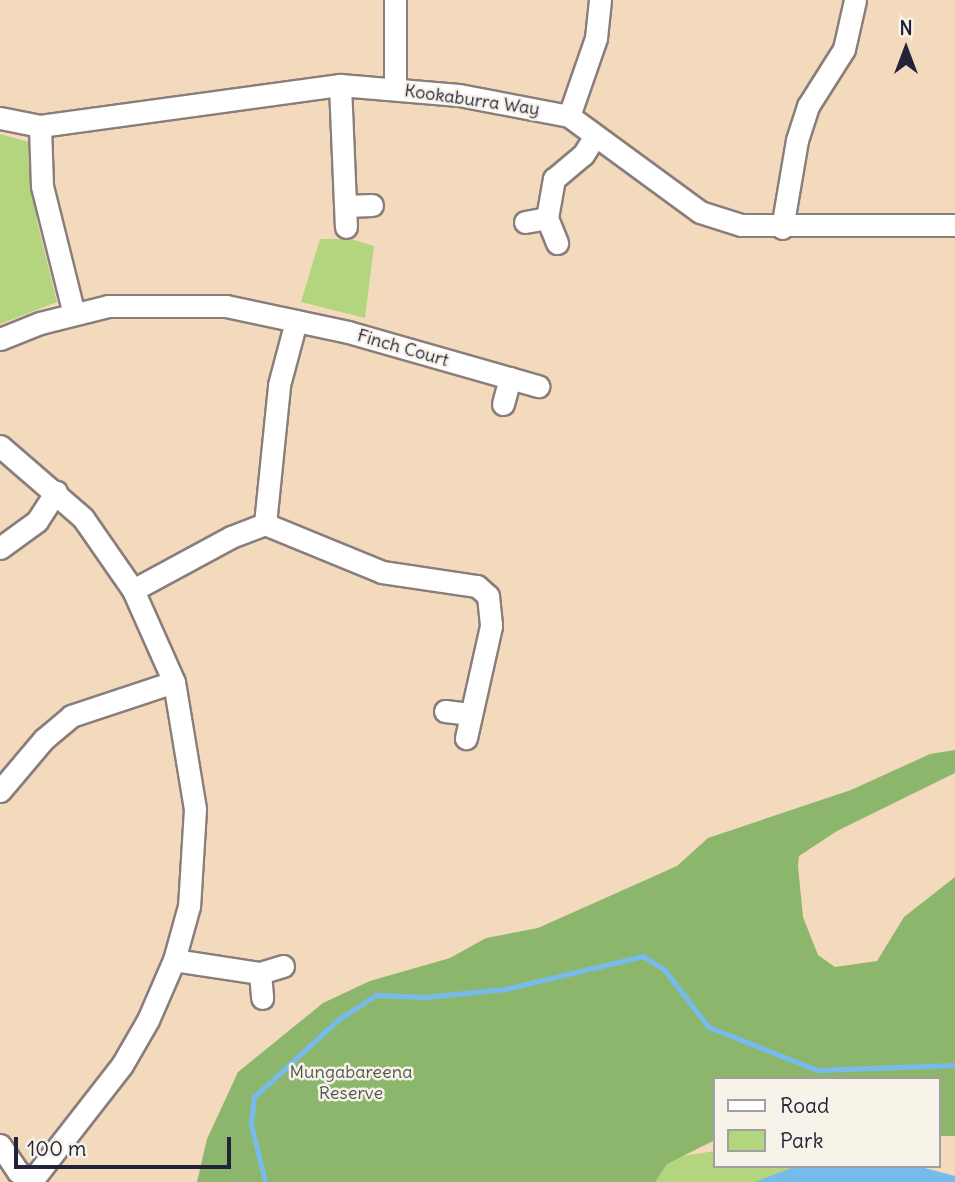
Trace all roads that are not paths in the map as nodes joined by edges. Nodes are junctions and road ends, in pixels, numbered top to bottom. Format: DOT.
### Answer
graph roads {
  1 [pos="395,0"];
  2 [pos="600,0"];
  3 [pos="855,0"];
  4 [pos="340,85"];
  5 [pos="395,89"];
  6 [pos="569,116"];
  7 [pos="0,118"];
  8 [pos="40,126"];
  9 [pos="595,136"];
  10 [pos="372,205"];
  11 [pos="547,218"];
  12 [pos="525,222"];
  13 [pos="955,225"];
  14 [pos="782,228"];
  15 [pos="558,243"];
  16 [pos="74,314"];
  17 [pos="296,321"];
  18 [pos="0,340"];
  19 [pos="510,378"];
  20 [pos="538,386"];
  21 [pos="503,404"];
  22 [pos="0,446"];
  23 [pos="57,492"];
  24 [pos="265,524"];
  25 [pos="0,548"];
  26 [pos="133,590"];
  27 [pos="174,682"];
  28 [pos="444,711"];
  29 [pos="469,714"];
  30 [pos="466,738"];
  31 [pos="0,791"];
  32 [pos="174,960"];
  33 [pos="283,965"];
  34 [pos="260,973"];
  35 [pos="262,998"];
  36 [pos="0,1145"];
  37 [pos="31,1181"];
  1 -- 5 [label="street"];
  2 -- 6 [label="street"];
  3 -- 14 [label="street"];
  4 -- 5 [label="street, Kookaburra Way"];
  4 -- 8 [label="street, Kookaburra Way"];
  4 -- 10 [label="street"];
  5 -- 6 [label="street, Kookaburra Way"];
  6 -- 9 [label="street, Kookaburra Way"];
  7 -- 8 [label="street, Kookaburra Way"];
  8 -- 16 [label="street"];
  9 -- 11 [label="street"];
  9 -- 14 [label="street, Kookaburra Way"];
  11 -- 12 [label="street"];
  11 -- 15 [label="street"];
  13 -- 14 [label="street, Kookaburra Way"];
  16 -- 17 [label="street, Finch Court"];
  16 -- 18 [label="street, Finch Court"];
  17 -- 19 [label="street, Finch Court"];
  17 -- 24 [label="street"];
  19 -- 20 [label="street, Finch Court"];
  19 -- 21 [label="street"];
  22 -- 23 [label="street"];
  23 -- 25 [label="street"];
  23 -- 26 [label="street"];
  24 -- 26 [label="street"];
  24 -- 29 [label="street"];
  26 -- 27 [label="street"];
  27 -- 31 [label="street"];
  27 -- 32 [label="street"];
  28 -- 29 [label="street"];
  29 -- 30 [label="street"];
  32 -- 34 [label="street"];
  32 -- 37 [label="street"];
  33 -- 34 [label="street"];
  34 -- 35 [label="street"];
  36 -- 37 [label="street"];
}
